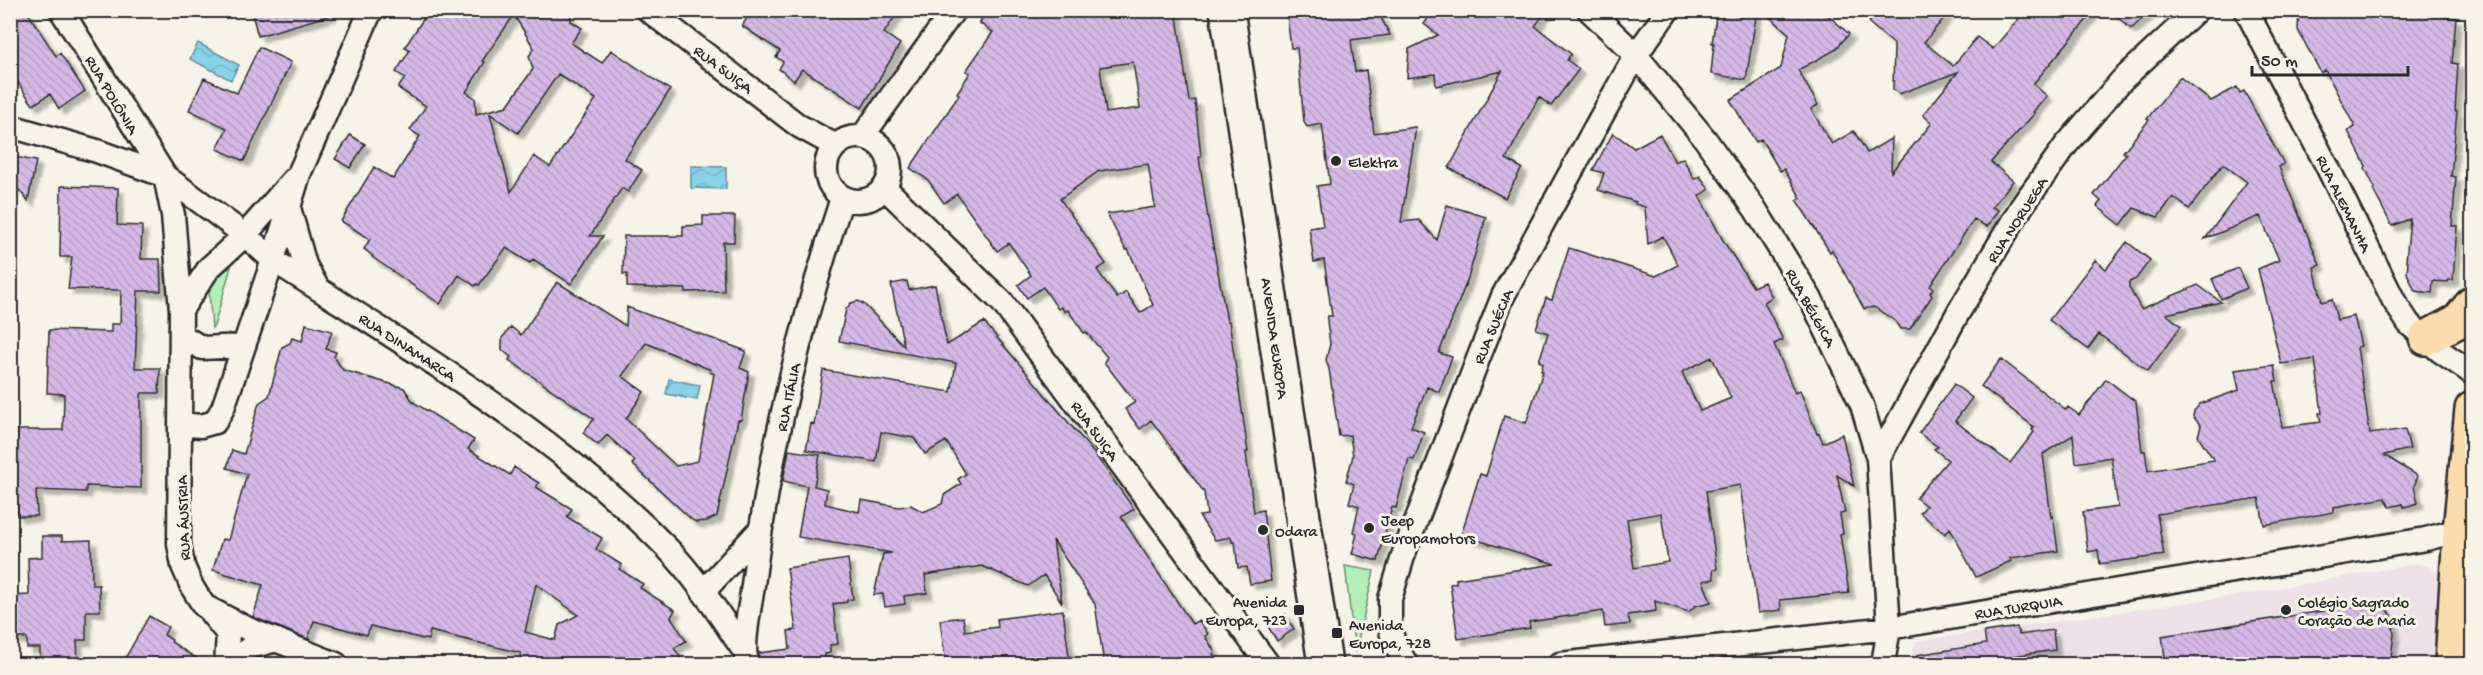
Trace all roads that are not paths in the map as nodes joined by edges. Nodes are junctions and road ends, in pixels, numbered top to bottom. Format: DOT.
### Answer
graph roads {
  1 [pos="61,10"];
  2 [pos="371,10"];
  3 [pos="648,10"];
  4 [pos="954,10"];
  5 [pos="1227,10"];
  6 [pos="1589,10"];
  7 [pos="1668,10"];
  8 [pos="2197,10"];
  9 [pos="2246,10"];
  10 [pos="1636,55"];
  11 [pos="127,117"];
  12 [pos="10,126"];
  13 [pos="868,139"];
  14 [pos="97,151"];
  15 [pos="831,152"];
  16 [pos="165,176"];
  17 [pos="880,192"];
  18 [pos="848,200"];
  19 [pos="281,205"];
  20 [pos="221,217"];
  21 [pos="245,235"];
  22 [pos="273,260"];
  23 [pos="317,288"];
  24 [pos="2472,304"];
  25 [pos="181,310"];
  26 [pos="181,334"];
  27 [pos="2426,338"];
  28 [pos="243,345"];
  29 [pos="2472,373"];
  30 [pos="2472,409"];
  31 [pos="180,424"];
  32 [pos="1878,459"];
  33 [pos="2466,529"];
  34 [pos="760,530"];
  35 [pos="704,592"];
  36 [pos="204,606"];
  37 [pos="1889,628"];
  38 [pos="277,640"];
  39 [pos="746,658"];
  40 [pos="227,664"];
  41 [pos="336,664"];
  42 [pos="1268,664"];
  43 [pos="1325,664"];
  44 [pos="1406,664"];
  45 [pos="1560,664"];
  46 [pos="1883,664"];
  47 [pos="2451,664"];
  1 -- 11 [label="street, RUA POLÔNIA"];
  2 -- 19 [label="street"];
  3 -- 15 [label="street, RUA SUIÇA"];
  4 -- 13 [label="street"];
  5 -- 43 [label="main road, AVENIDA EUROPA"];
  6 -- 10 [label="street, RUA BÉLGICA"];
  7 -- 10 [label="street, RUA SUÉCIA"];
  8 -- 32 [label="street, RUA NORUEGA"];
  9 -- 27 [label="street, RUA ALEMANHA"];
  10 -- 32 [label="street, RUA BÉLGICA"];
  10 -- 44 [label="street, RUA SUÉCIA"];
  11 -- 14 [label="street"];
  11 -- 16 [label="street, RUA POLÔNIA"];
  12 -- 14 [label="street, RUA DINAMARCA"];
  13 -- 15 [label="street"];
  13 -- 17 [label="street"];
  14 -- 16 [label="street, RUA DINAMARCA"];
  15 -- 18 [label="street"];
  16 -- 20 [label="street, RUA DINAMARCA"];
  16 -- 25 [label="street, RUA ÁUSTRIA"];
  17 -- 18 [label="street"];
  17 -- 42 [label="street, RUA SUIÇA"];
  18 -- 34 [label="street, RUA ITÁLIA"];
  19 -- 20 [label="street"];
  19 -- 21 [label="street"];
  19 -- 22 [label="street"];
  19 -- 23 [label="street"];
  20 -- 21 [label="street, RUA DINAMARCA"];
  21 -- 22 [label="street, RUA DINAMARCA"];
  21 -- 25 [label="street"];
  22 -- 23 [label="street, RUA DINAMARCA"];
  22 -- 28 [label="street"];
  23 -- 35 [label="street, RUA DINAMARCA"];
  24 -- 27 [label="main road"];
  25 -- 26 [label="street, RUA ÁUSTRIA"];
  26 -- 28 [label="street"];
  26 -- 31 [label="street, RUA ÁUSTRIA"];
  27 -- 29 [label="street, RUA ALEMANHA"];
  28 -- 31 [label="street"];
  30 -- 33 [label="main road"];
  31 -- 36 [label="street, RUA ÁUSTRIA"];
  32 -- 37 [label="street, RUA BÉLGICA"];
  33 -- 37 [label="street, RUA TURQUIA"];
  33 -- 47 [label="main road"];
  34 -- 35 [label="street"];
  34 -- 39 [label="street, RUA ITÁLIA"];
  35 -- 39 [label="street, RUA DINAMARCA"];
  36 -- 38 [label="street"];
  36 -- 40 [label="street, RUA ÁUSTRIA"];
  37 -- 45 [label="street, RUA TURQUIA"];
  37 -- 46 [label="street, RUA BÉLGICA"];
  38 -- 40 [label="street"];
  38 -- 41 [label="street"];
}
